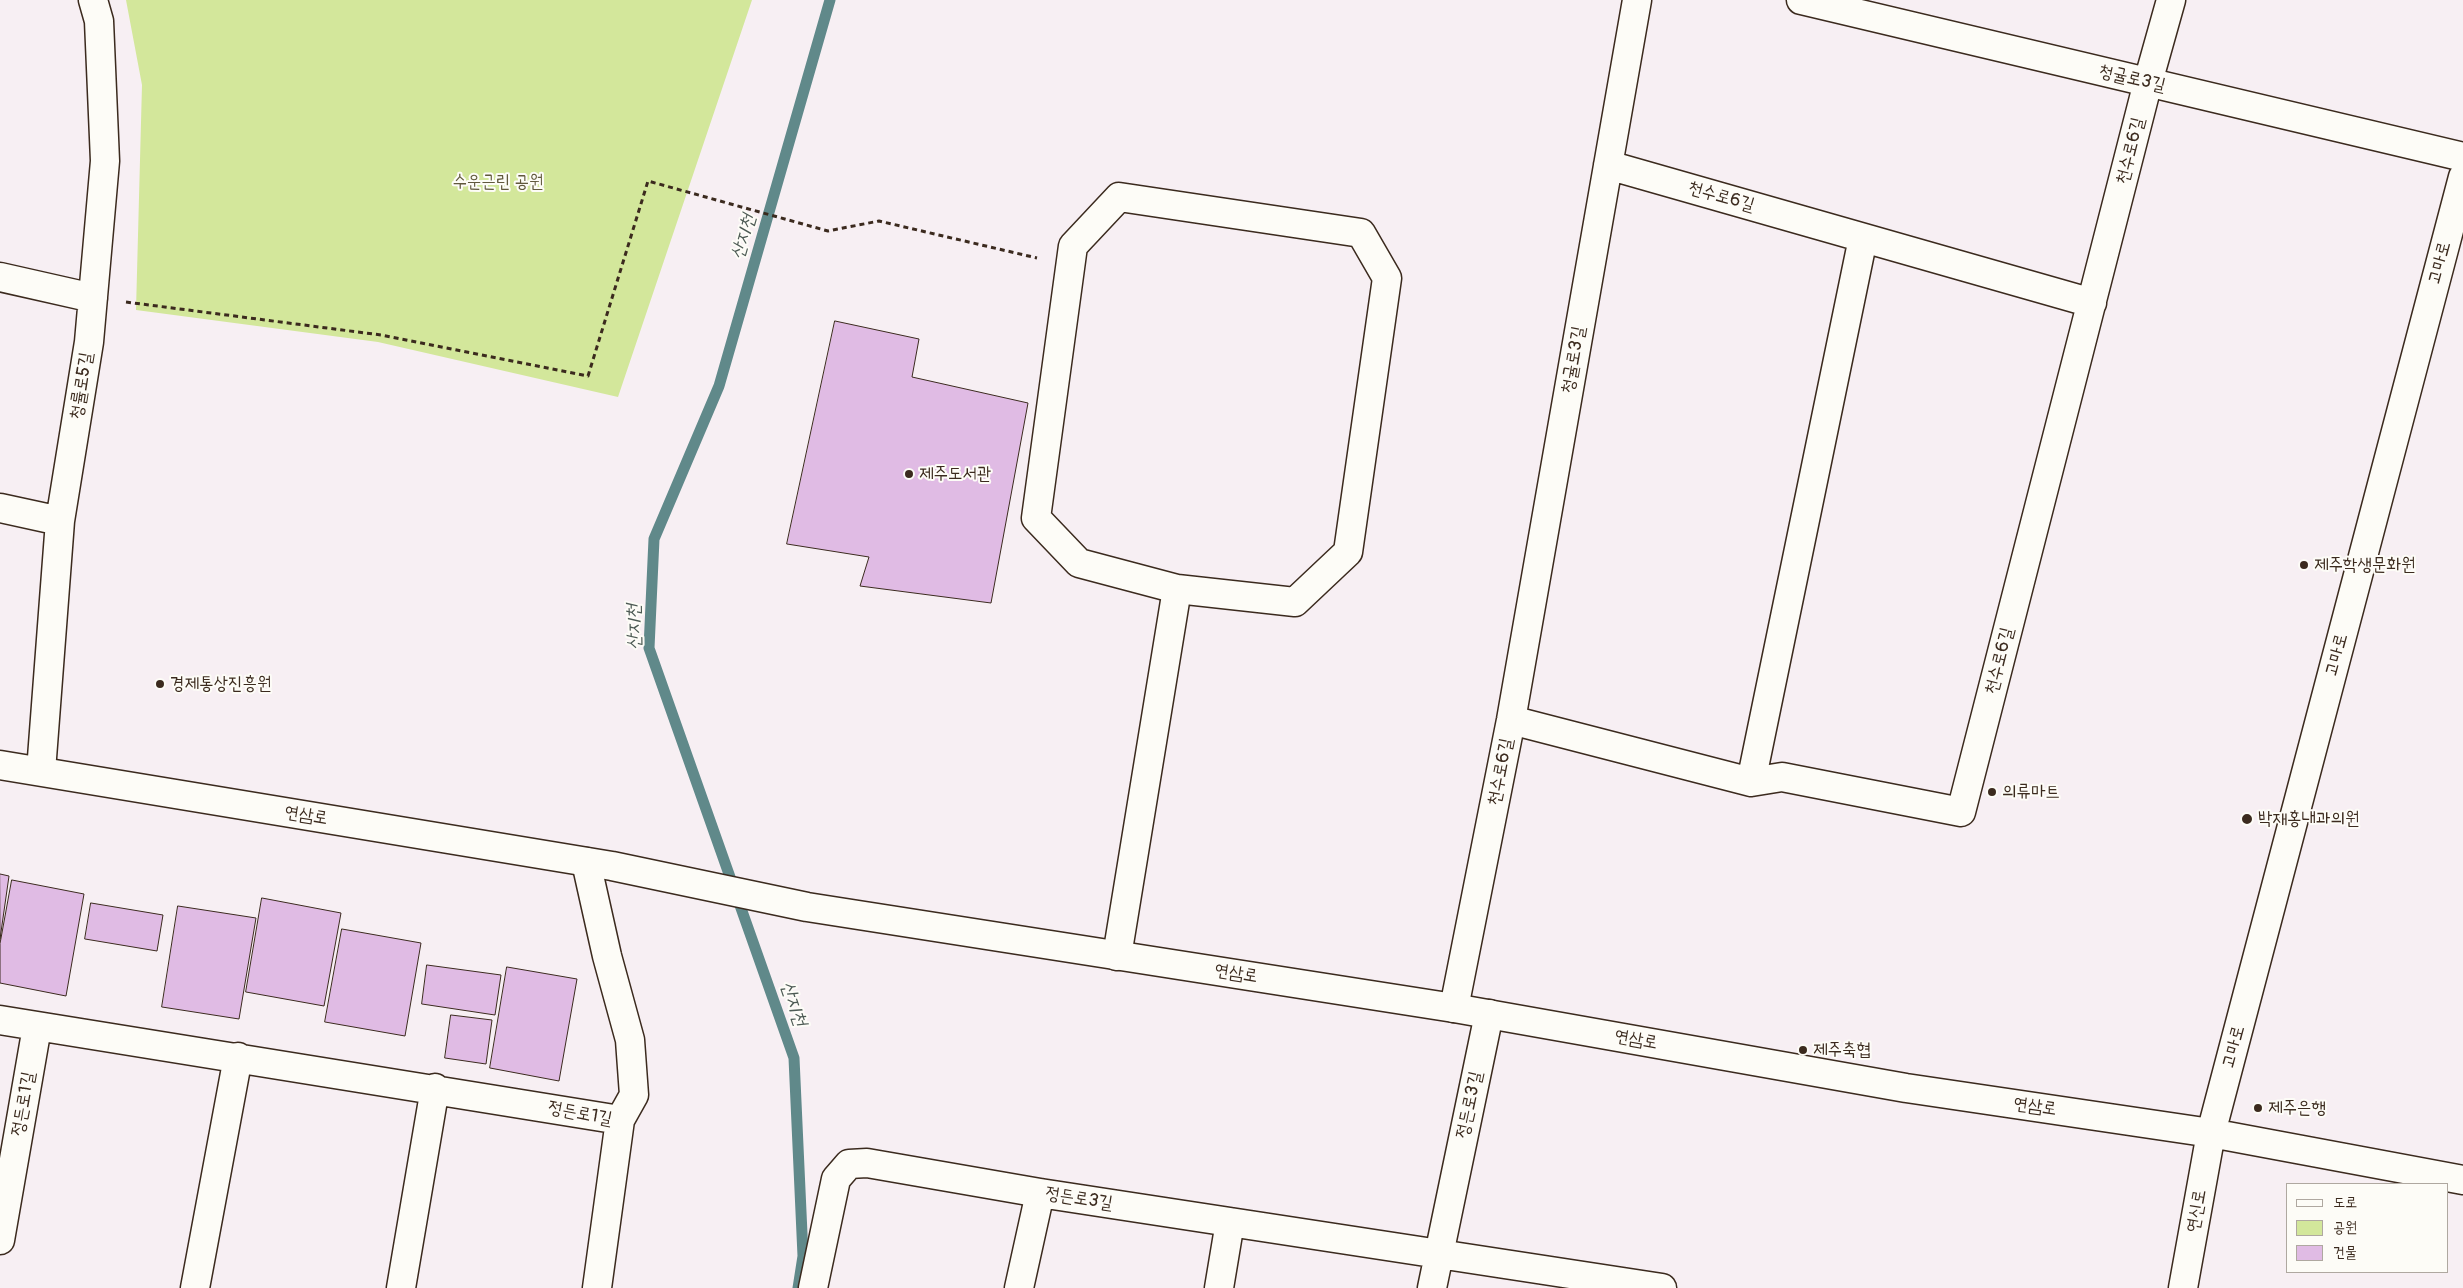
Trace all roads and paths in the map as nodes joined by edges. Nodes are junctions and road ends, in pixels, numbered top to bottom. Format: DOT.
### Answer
graph roads {
  1 [pos="93,0"];
  2 [pos="1638,0"];
  3 [pos="1801,0"];
  4 [pos="2172,0"];
  5 [pos="2148,82"];
  6 [pos="2463,157"];
  7 [pos="1608,165"];
  8 [pos="2463,177"];
  9 [pos="1863,238"];
  10 [pos="1041,259"];
  11 [pos="0,277"];
  12 [pos="93,298"];
  13 [pos="2092,303"];
  14 [pos="0,508"];
  15 [pos="60,521"];
  16 [pos="1176,589"];
  17 [pos="1511,720"];
  18 [pos="0,765"];
  19 [pos="41,772"];
  20 [pos="1751,782"];
  21 [pos="599,864"];
  22 [pos="1116,956"];
  23 [pos="1454,1008"];
  24 [pos="1489,1014"];
  25 [pos="0,1020"];
  26 [pos="37,1027"];
  27 [pos="238,1057"];
  28 [pos="435,1088"];
  29 [pos="620,1120"];
  30 [pos="2212,1133"];
  31 [pos="2463,1180"];
  32 [pos="1040,1193"];
  33 [pos="1230,1222"];
  34 [pos="0,1240"];
  35 [pos="1438,1254"];
  36 [pos="1635,1286"];
  37 [pos="195,1288"];
  38 [pos="401,1288"];
  39 [pos="597,1288"];
  40 [pos="813,1288"];
  41 [pos="1019,1288"];
  42 [pos="1220,1288"];
  43 [pos="1432,1288"];
  44 [pos="1662,1288"];
  45 [pos="2183,1288"];
  1 -- 12 [label="street, 청률로5길"];
  2 -- 7 [label="street, 청귤로3길"];
  3 -- 5 [label="street, 청귤로3길"];
  4 -- 5 [label="street, 천수로6길"];
  5 -- 6 [label="street, 청귤로3길"];
  5 -- 13 [label="street, 천수로6길"];
  7 -- 9 [label="street, 천수로6길"];
  7 -- 17 [label="street, 청귤로3길"];
  8 -- 30 [label="street, 고마로"];
  9 -- 13 [label="street, 천수로6길"];
  9 -- 20 [label="street"];
  10 -- 12 [label="path"];
  11 -- 12 [label="street"];
  12 -- 15 [label="street, 청률로5길"];
  13 -- 20 [label="street, 천수로6길"];
  14 -- 15 [label="street"];
  15 -- 19 [label="street, 청률로5길"];
  16 -- 16 [label="street"];
  16 -- 22 [label="street"];
  17 -- 20 [label="street, 천수로6길"];
  17 -- 23 [label="street, 천수로6길"];
  18 -- 19 [label="street, 연삼로"];
  19 -- 21 [label="street, 연삼로"];
  21 -- 22 [label="street, 연삼로"];
  21 -- 29 [label="street"];
  22 -- 23 [label="street, 연삼로"];
  23 -- 24 [label="street, 연삼로"];
  24 -- 30 [label="street, 연삼로"];
  24 -- 35 [label="street, 정든로3길"];
  25 -- 26 [label="street, 정든로1길"];
  26 -- 27 [label="street, 정든로1길"];
  26 -- 34 [label="street, 정든로1길"];
  27 -- 28 [label="street, 정든로1길"];
  27 -- 37 [label="street"];
  28 -- 29 [label="street, 정든로1길"];
  28 -- 38 [label="street"];
  29 -- 39 [label="street, 정든로1길"];
  30 -- 31 [label="street, 연삼로"];
  30 -- 45 [label="street, 연신로"];
  32 -- 33 [label="street, 정든로3길"];
  32 -- 40 [label="street, 정든로3길"];
  32 -- 41 [label="street"];
  33 -- 35 [label="street, 정든로3길"];
  33 -- 42 [label="street"];
  35 -- 36 [label="street, 정든로3길"];
  35 -- 43 [label="street, 정든로3길"];
  36 -- 44 [label="street, 정든로3길"];
}
